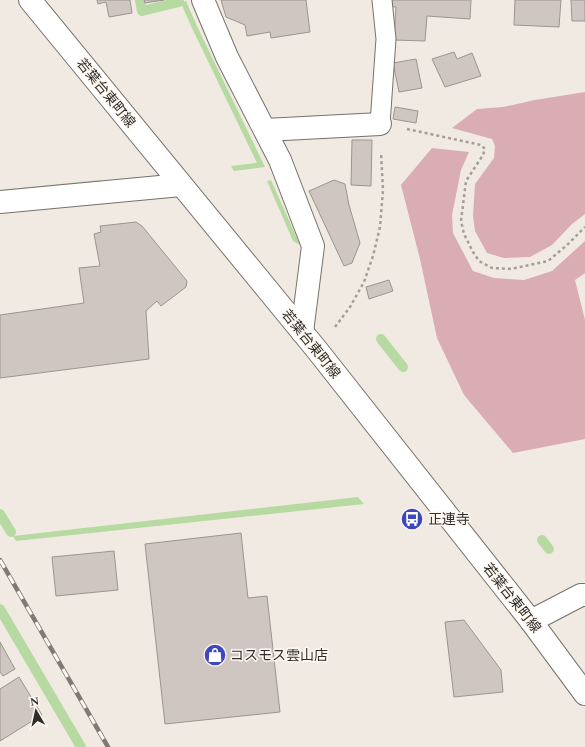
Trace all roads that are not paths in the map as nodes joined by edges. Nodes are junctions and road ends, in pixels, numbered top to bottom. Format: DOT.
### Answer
graph roads {
  1 [pos="30,0"];
  2 [pos="203,0"];
  3 [pos="382,0"];
  4 [pos="380,124"];
  5 [pos="265,130"];
  6 [pos="181,185"];
  7 [pos="0,202"];
  8 [pos="302,332"];
  9 [pos="585,595"];
  10 [pos="531,621"];
  11 [pos="585,694"];
  1 -- 6 [label="main road, 若葉台東町線"];
  2 -- 5 [label="main road"];
  3 -- 4 [label="lane"];
  4 -- 5 [label="main road"];
  5 -- 8 [label="main road"];
  6 -- 7 [label="main road"];
  6 -- 8 [label="main road, 若葉台東町線"];
  8 -- 10 [label="main road, 若葉台東町線"];
  9 -- 10 [label="main road"];
  10 -- 11 [label="main road, 若葉台東町線"];
}
